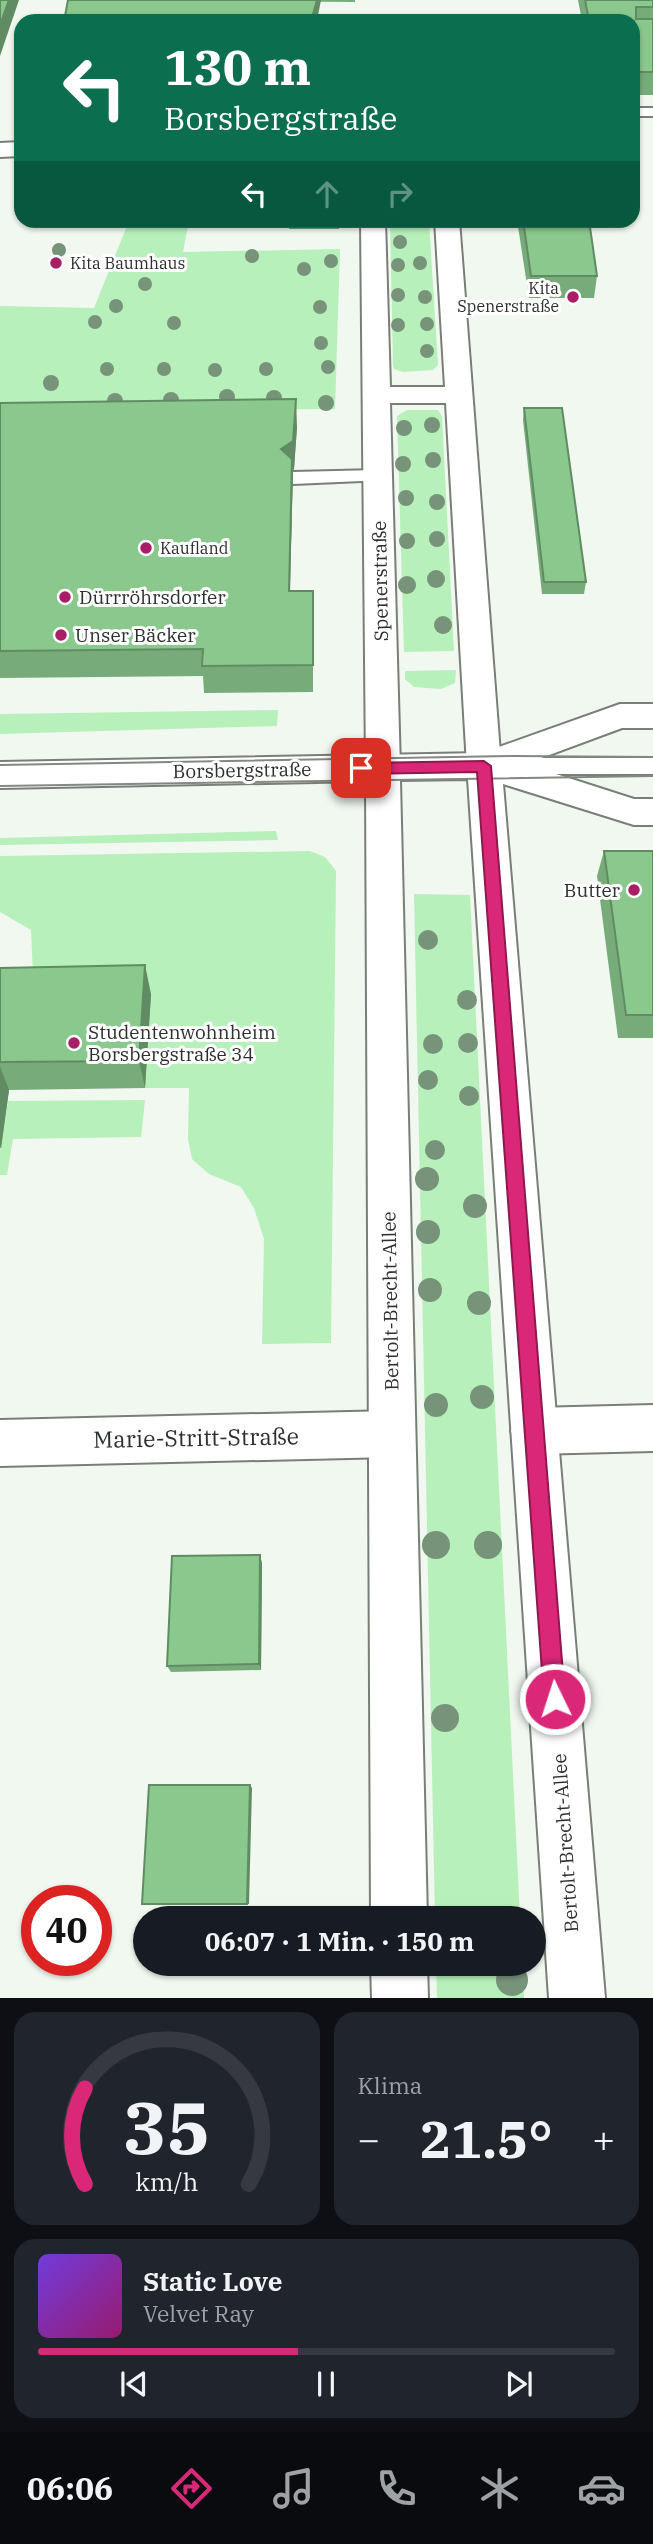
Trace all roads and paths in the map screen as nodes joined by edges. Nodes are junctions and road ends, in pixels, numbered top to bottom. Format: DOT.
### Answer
graph roads {
  1 [pos="373,228"];
  2 [pos="448,228"];
  3 [pos="377,395"];
  4 [pos="459,395"];
  5 [pos="378,476"];
  6 [pos="293,478"];
  7 [pos="653,716"];
  8 [pos="484,766"];
  9 [pos="653,766"];
  10 [pos="383,768"];
  11 [pos="0,775"];
  12 [pos="653,813"];
  13 [pos="653,1428"];
  14 [pos="534,1431"];
  15 [pos="392,1434"];
  16 [pos="0,1443"];
  17 [pos="399,1906"];
  18 [pos="399,1976"];
  19 [pos="400,1998"];
  20 [pos="577,1998"];
  1 -- 3 [label="street, Spenerstraße"];
  2 -- 4 [label="street"];
  3 -- 4 [label="street"];
  3 -- 5 [label="street, Spenerstraße"];
  4 -- 8 [label="street"];
  5 -- 6 [label="lane"];
  5 -- 10 [label="street, Spenerstraße"];
  7 -- 8 [label="street, Borsbergstraße"];
  8 -- 9 [label="lane"];
  8 -- 10 [label="street, Borsbergstraße"];
  8 -- 12 [label="street, Borsbergstraße"];
  8 -- 14 [label="street, Bertolt-Brecht-Allee"];
  10 -- 11 [label="street, Borsbergstraße"];
  10 -- 15 [label="street, Bertolt-Brecht-Allee"];
  13 -- 14 [label="street"];
  14 -- 20 [label="street, Bertolt-Brecht-Allee"];
  15 -- 16 [label="street, Marie-Stritt-Straße"];
  15 -- 17 [label="street, Bertolt-Brecht-Allee"];
  18 -- 19 [label="street"];
}
